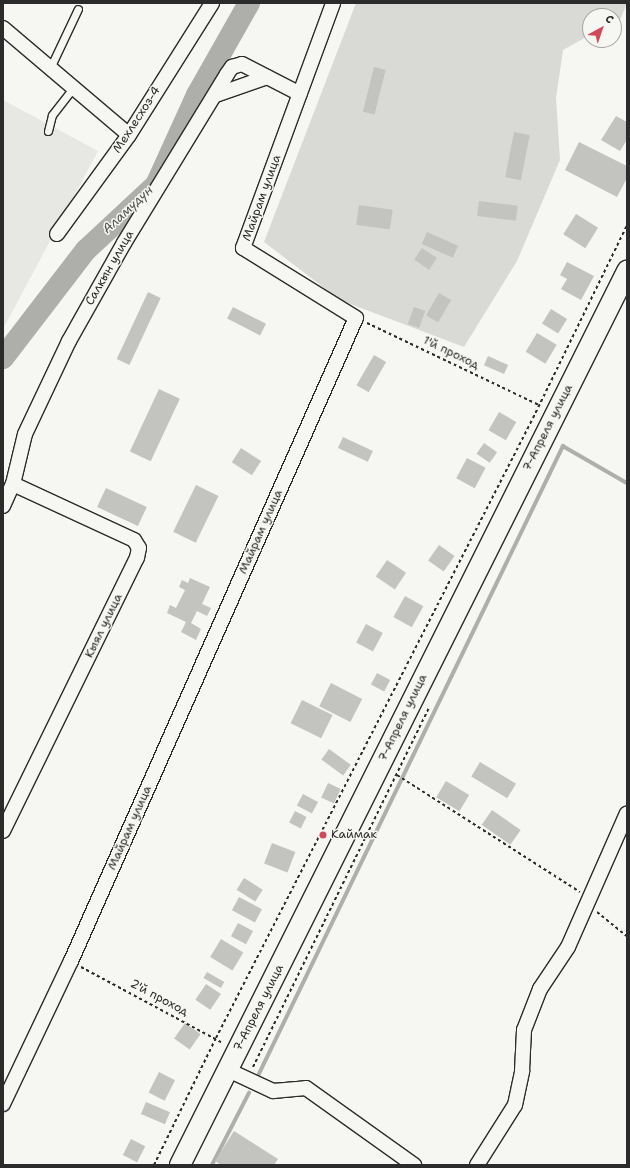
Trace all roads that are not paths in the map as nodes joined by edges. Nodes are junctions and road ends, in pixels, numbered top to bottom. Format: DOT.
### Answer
graph roads {
  1 [pos="212,3"];
  2 [pos="333,3"];
  3 [pos="78,9"];
  4 [pos="3,28"];
  5 [pos="51,66"];
  6 [pos="267,77"];
  7 [pos="74,86"];
  8 [pos="300,94"];
  9 [pos="216,95"];
  10 [pos="48,131"];
  11 [pos="129,135"];
  12 [pos="57,234"];
  13 [pos="627,271"];
  14 [pos="13,484"];
  15 [pos="3,506"];
  16 [pos="627,813"];
  17 [pos="3,831"];
  18 [pos="228,1070"];
  19 [pos="3,1104"];
  20 [pos="180,1165"];
  21 [pos="414,1165"];
  22 [pos="477,1165"];
  1 -- 11 [label="street, Мехлесхоз-4"];
  2 -- 8 [label="street, Майрам улица"];
  3 -- 5 [label="lane"];
  4 -- 5 [label="street"];
  5 -- 7 [label="street"];
  6 -- 8 [label="street, Салкын улица"];
  6 -- 9 [label="street"];
  6 -- 9 [label="street, Салкын улица"];
  7 -- 10 [label="lane"];
  7 -- 11 [label="street"];
  8 -- 19 [label="street, Майрам улица"];
  9 -- 14 [label="street, Салкын улица"];
  11 -- 12 [label="street, Мехлесхоз-4"];
  13 -- 18 [label="main road, 7-Апреля улица"];
  14 -- 15 [label="street, Салкын улица"];
  14 -- 17 [label="street, Кыял улица"];
  16 -- 22 [label="street"];
  18 -- 20 [label="main road, 7-Апреля улица"];
  18 -- 21 [label="street"];
}
